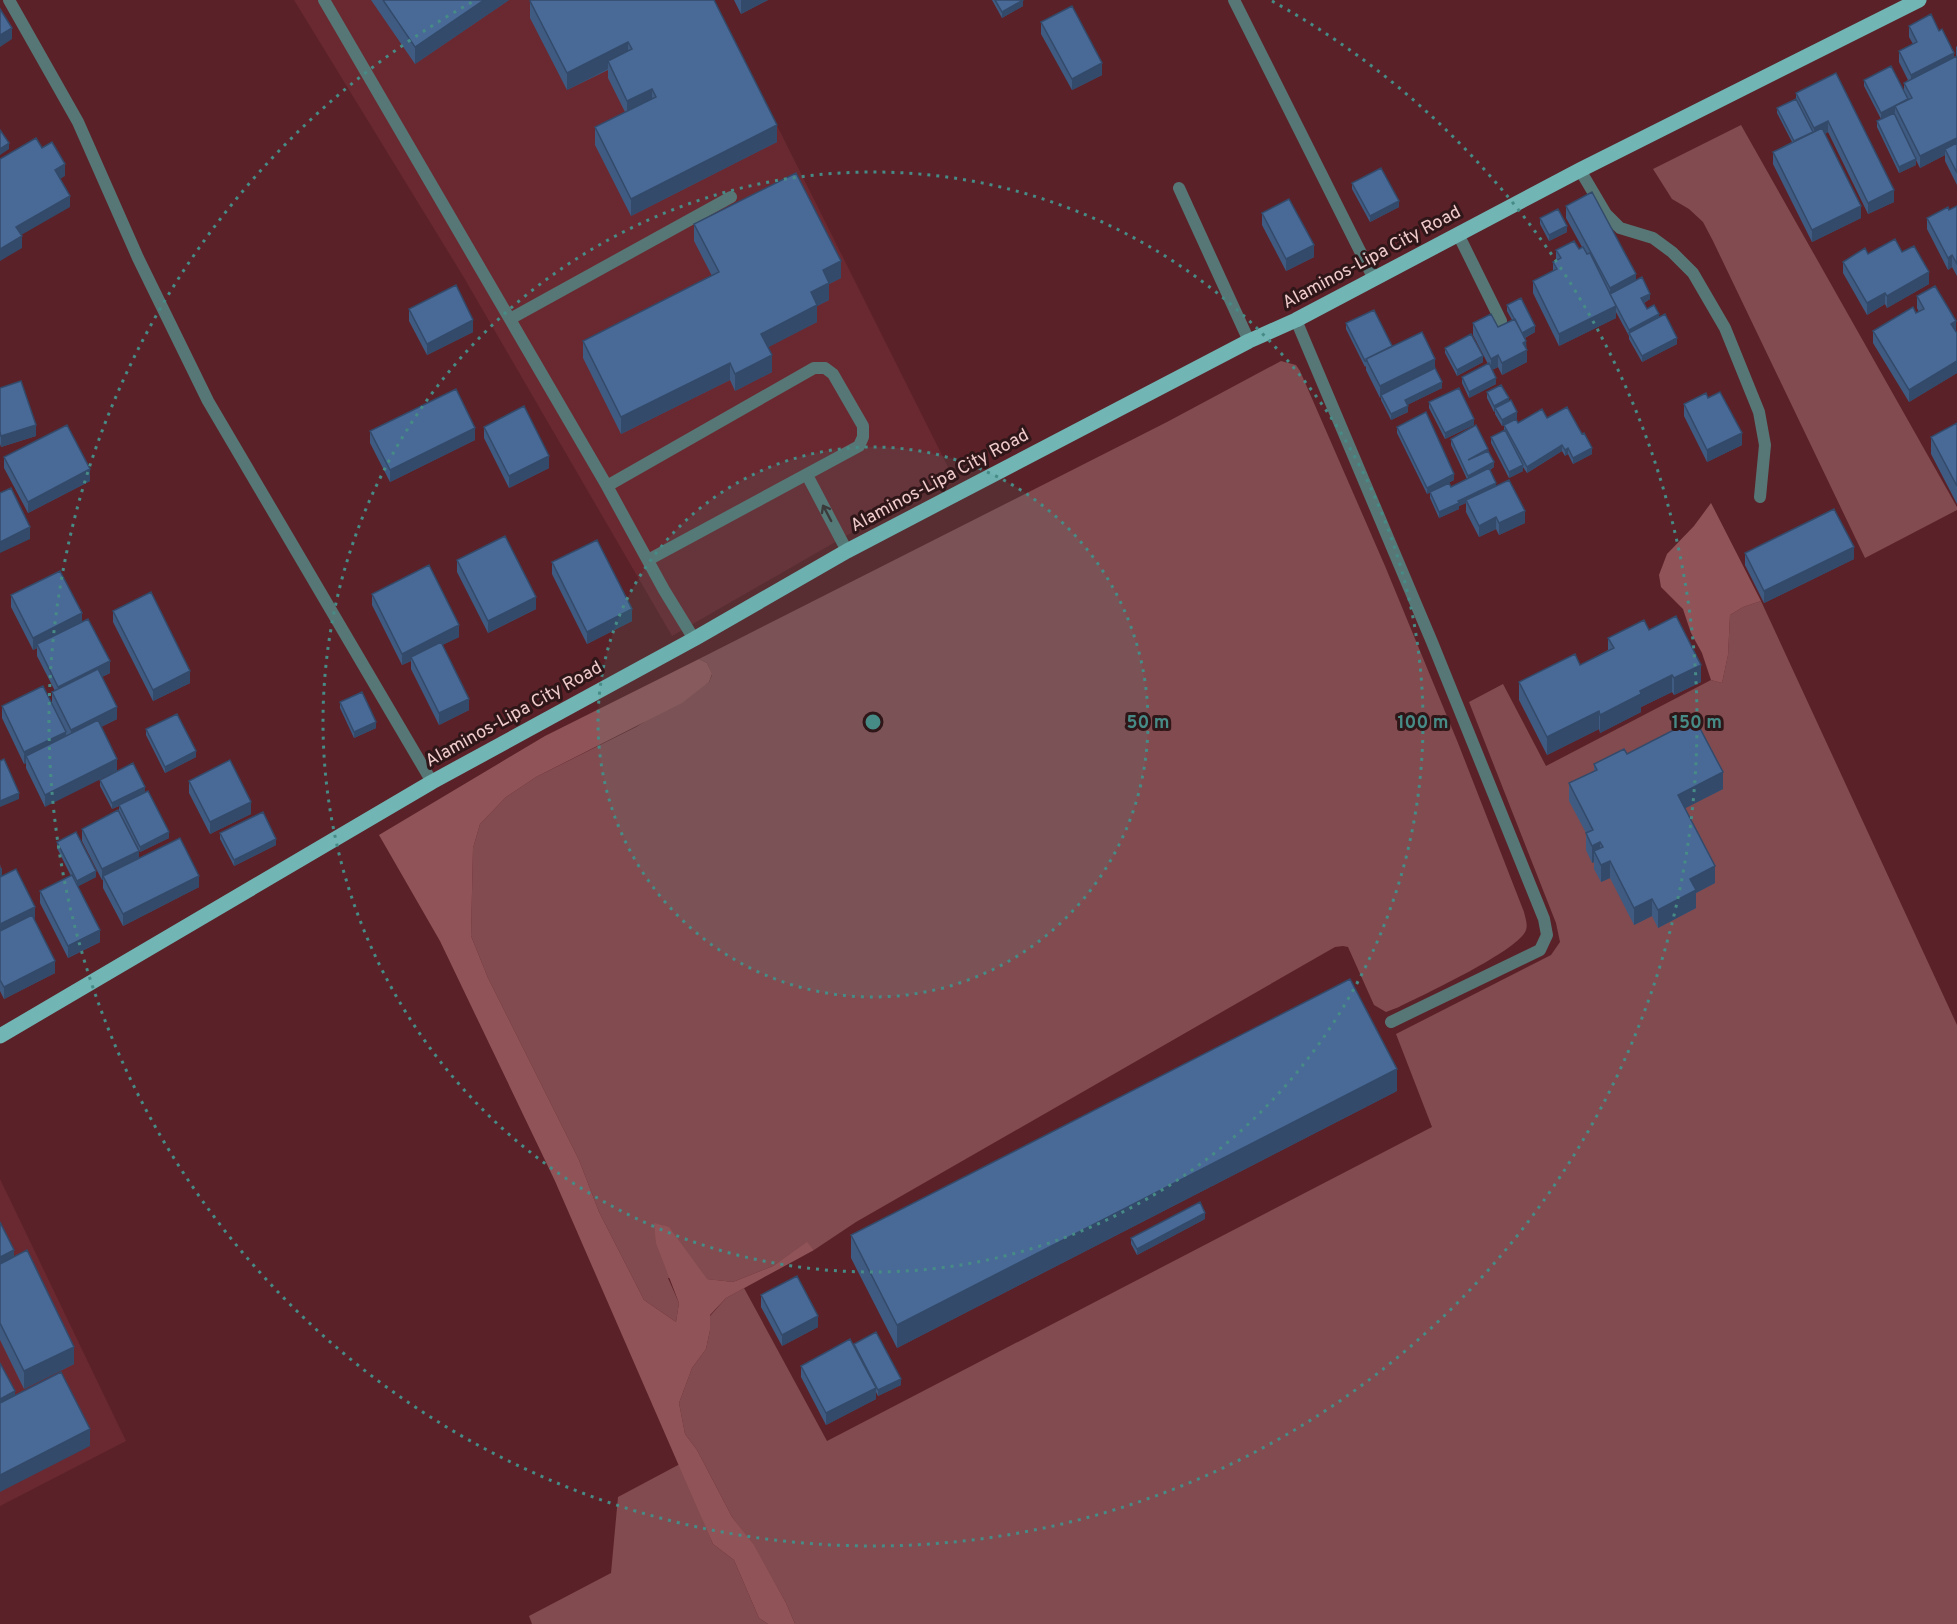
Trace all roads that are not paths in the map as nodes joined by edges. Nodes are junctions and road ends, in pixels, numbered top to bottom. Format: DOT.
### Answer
graph roads {
  1 [pos="9,0"];
  2 [pos="324,0"];
  3 [pos="1234,0"];
  4 [pos="1919,0"];
  5 [pos="1580,170"];
  6 [pos="1179,188"];
  7 [pos="731,197"];
  8 [pos="1458,234"];
  9 [pos="1374,279"];
  10 [pos="510,319"];
  11 [pos="1296,320"];
  12 [pos="1501,321"];
  13 [pos="1249,341"];
  14 [pos="807,475"];
  15 [pos="607,486"];
  16 [pos="1760,497"];
  17 [pos="847,551"];
  18 [pos="648,560"];
  19 [pos="694,639"];
  20 [pos="432,782"];
  21 [pos="1391,1022"];
  22 [pos="0,1036"];
  1 -- 20 [label="street"];
  2 -- 10 [label="street"];
  3 -- 9 [label="street"];
  4 -- 5 [label="main road, Alaminos-Lipa City Road"];
  5 -- 8 [label="main road, Alaminos-Lipa City Road"];
  5 -- 16 [label="street"];
  6 -- 13 [label="street"];
  7 -- 10 [label="street"];
  8 -- 9 [label="main road, Alaminos-Lipa City Road"];
  8 -- 12 [label="street"];
  9 -- 11 [label="main road, Alaminos-Lipa City Road"];
  10 -- 15 [label="street"];
  11 -- 13 [label="main road, Alaminos-Lipa City Road"];
  11 -- 21 [label="street"];
  13 -- 17 [label="main road, Alaminos-Lipa City Road"];
  14 -- 15 [label="street"];
  17 -- 14 [label="street, one-way"];
  14 -- 18 [label="street"];
  15 -- 18 [label="street"];
  17 -- 19 [label="main road, Alaminos-Lipa City Road"];
  18 -- 19 [label="street"];
  19 -- 20 [label="main road, Alaminos-Lipa City Road"];
  20 -- 22 [label="main road, Alaminos-Lipa City Road"];
}
